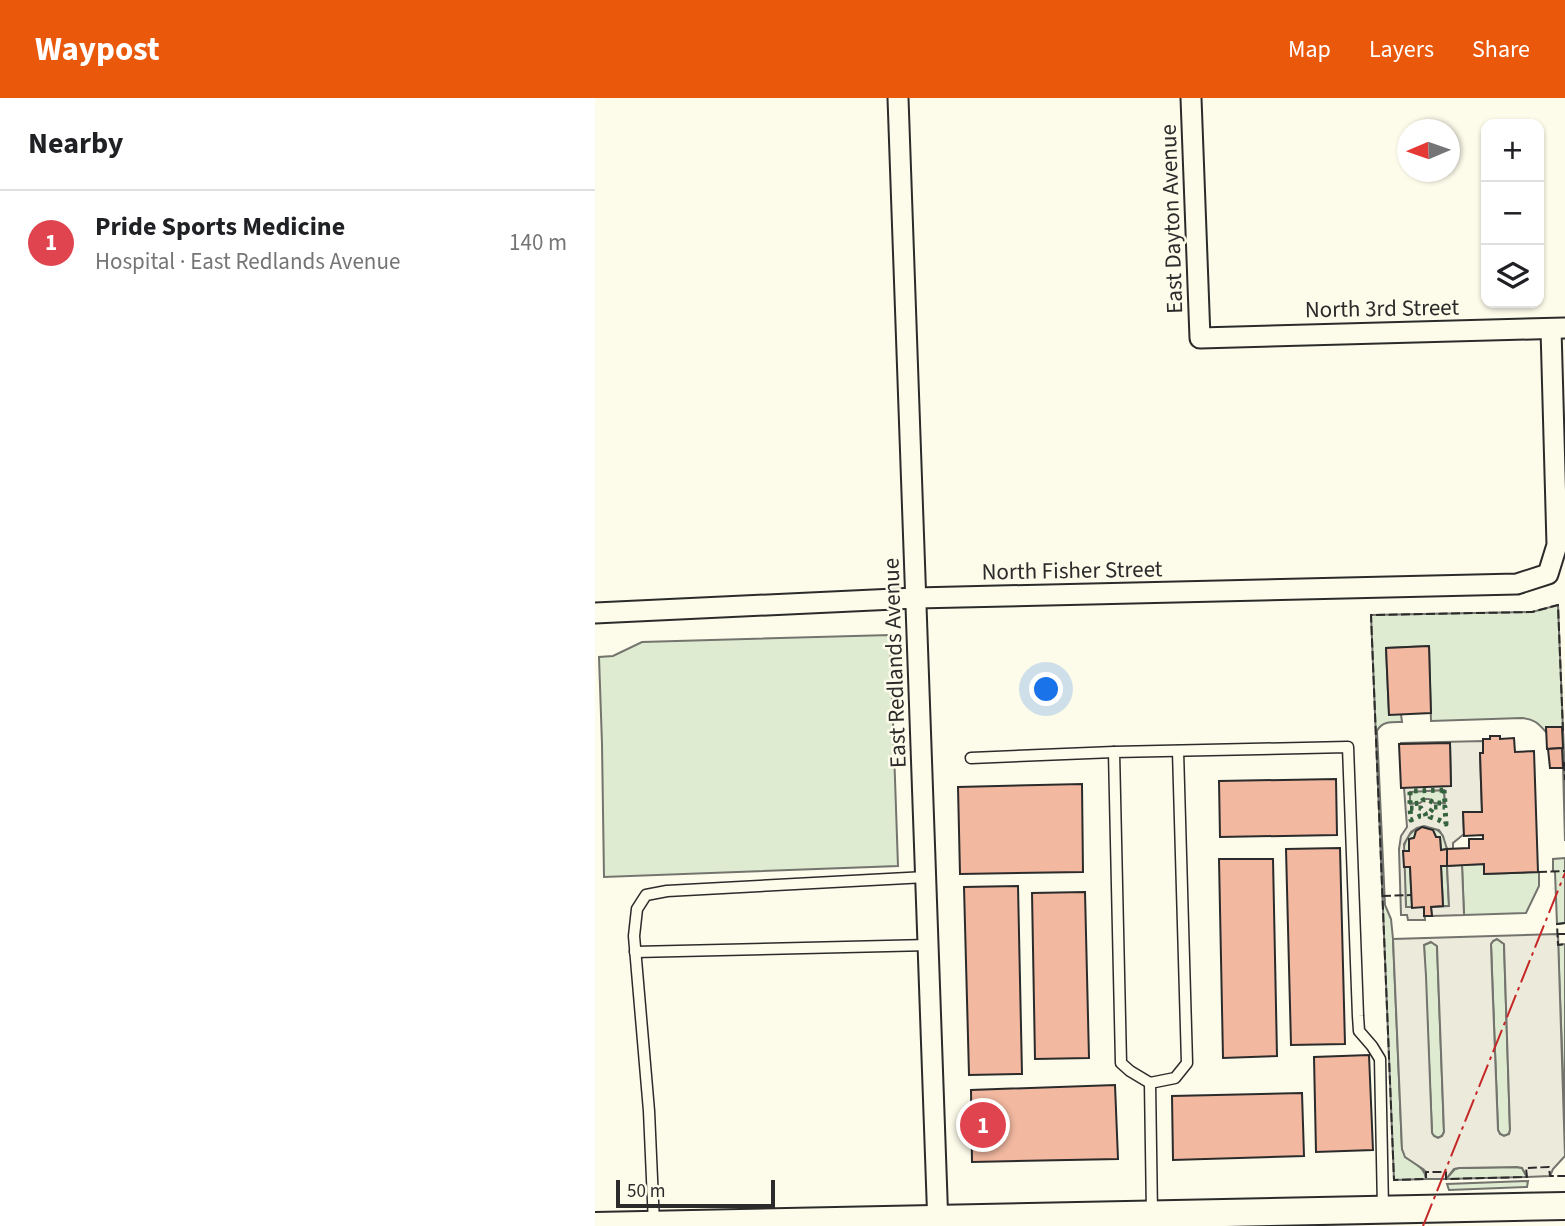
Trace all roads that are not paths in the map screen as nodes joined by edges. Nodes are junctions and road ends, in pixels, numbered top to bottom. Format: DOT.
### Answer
graph roads {
  1 [pos="898,98"];
  2 [pos="1191,98"];
  3 [pos="1558,329"];
  4 [pos="1200,338"];
  5 [pos="916,598"];
  6 [pos="595,613"];
  7 [pos="1178,751"];
  8 [pos="1114,752"];
  9 [pos="971,758"];
  10 [pos="926,877"];
  11 [pos="929,945"];
  12 [pos="635,952"];
  13 [pos="1150,1083"];
  14 [pos="1565,1206"];
  15 [pos="1383,1210"];
  16 [pos="1152,1215"];
  17 [pos="595,1218"];
  18 [pos="1258,1219"];
  19 [pos="938,1223"];
  20 [pos="655,1225"];
  21 [pos="596,1226"];
  1 -- 5 [label="street, East Redlands Avenue"];
  2 -- 4 [label="street, East Dayton Avenue"];
  3 -- 4 [label="street, North 3rd Street"];
  3 -- 5 [label="street, North Fisher Street"];
  5 -- 6 [label="street, North Fisher Street"];
  5 -- 10 [label="street, East Redlands Avenue"];
  7 -- 8 [label="lane"];
  7 -- 13 [label="lane"];
  7 -- 15 [label="lane"];
  8 -- 9 [label="lane"];
  8 -- 13 [label="lane"];
  10 -- 11 [label="street, East Redlands Avenue"];
  10 -- 12 [label="lane"];
  11 -- 12 [label="lane"];
  11 -- 19 [label="street, East Redlands Avenue"];
  12 -- 20 [label="lane"];
  13 -- 16 [label="lane"];
  14 -- 15 [label="main road"];
  15 -- 18 [label="main road"];
  16 -- 18 [label="main road"];
  16 -- 19 [label="main road"];
  17 -- 21 [label="lane"];
  19 -- 20 [label="main road"];
  20 -- 21 [label="main road"];
}
